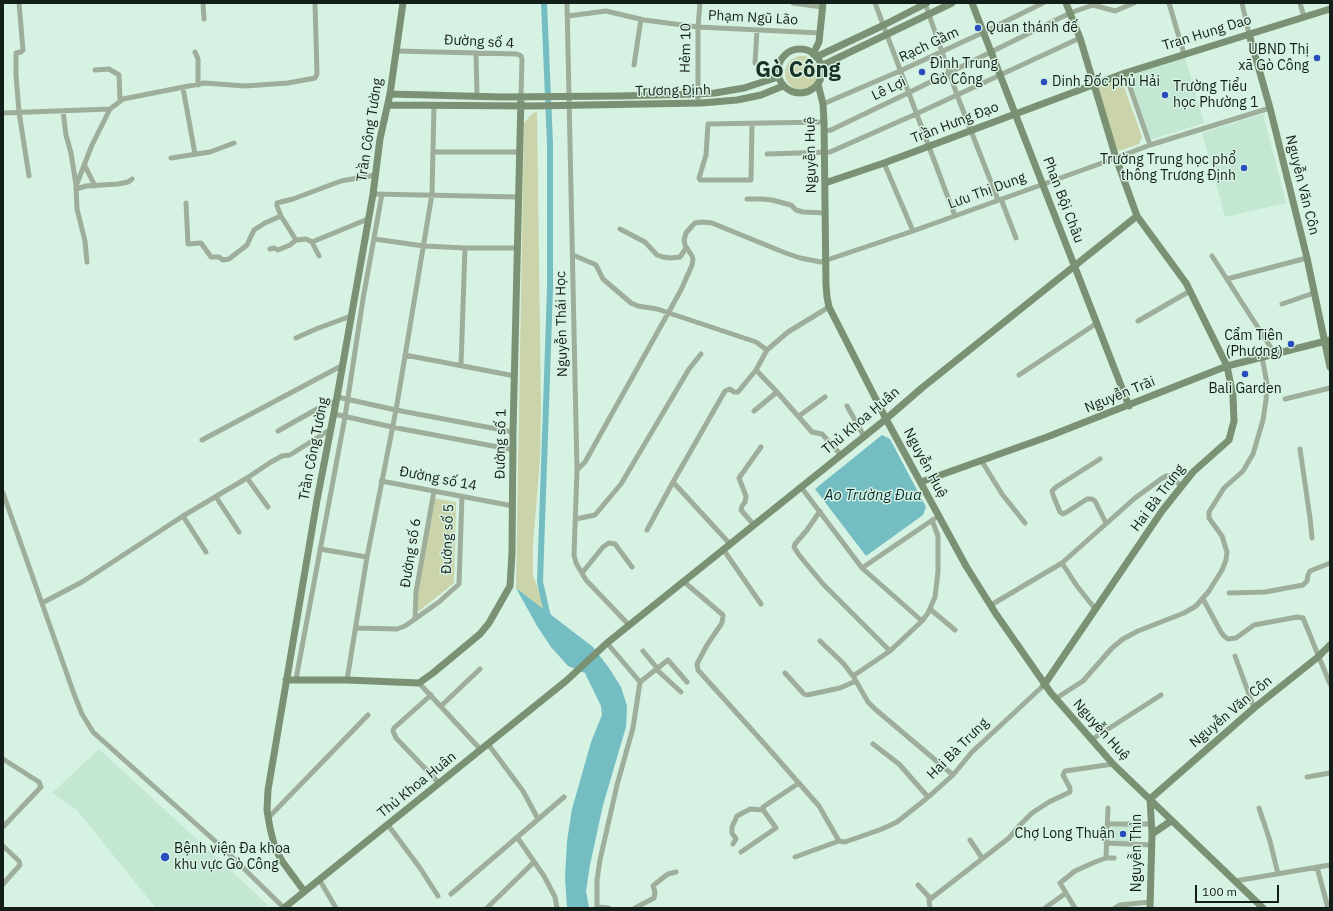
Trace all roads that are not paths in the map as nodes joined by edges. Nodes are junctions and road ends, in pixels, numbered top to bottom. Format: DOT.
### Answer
graph roads {
  1 [pos="19,3"];
  2 [pos="203,3"];
  3 [pos="315,3"];
  4 [pos="403,3"];
  5 [pos="567,3"];
  6 [pos="700,3"];
  7 [pos="793,3"];
  8 [pos="875,3"];
  9 [pos="926,3"];
  10 [pos="952,3"];
  11 [pos="972,3"];
  12 [pos="1043,3"];
  13 [pos="1066,3"];
  14 [pos="1134,3"];
  15 [pos="1169,3"];
  16 [pos="1242,3"];
  17 [pos="1300,3"];
  18 [pos="823,5"];
  19 [pos="1330,9"];
  20 [pos="1070,13"];
  21 [pos="930,14"];
  22 [pos="568,16"];
  23 [pos="1304,17"];
  24 [pos="204,19"];
  25 [pos="641,20"];
  26 [pos="884,25"];
  27 [pos="698,28"];
  28 [pos="757,30"];
  29 [pos="984,32"];
  30 [pos="820,33"];
  31 [pos="887,34"];
  32 [pos="1249,34"];
  33 [pos="1080,38"];
  34 [pos="396,51"];
  35 [pos="195,52"];
  36 [pos="942,52"];
  37 [pos="991,52"];
  38 [pos="476,53"];
  39 [pos="1184,54"];
  40 [pos="815,56"];
  41 [pos="755,63"];
  42 [pos="634,65"];
  43 [pos="821,66"];
  44 [pos="95,70"];
  45 [pos="900,71"];
  46 [pos="950,72"];
  47 [pos="1125,73"];
  48 [pos="1000,75"];
  49 [pos="778,76"];
  50 [pos="198,84"];
  51 [pos="818,84"];
  52 [pos="1093,84"];
  53 [pos="783,86"];
  54 [pos="183,88"];
  55 [pos="908,93"];
  56 [pos="390,94"];
  57 [pos="698,94"];
  58 [pos="957,95"];
  59 [pos="569,96"];
  60 [pos="477,97"];
  61 [pos="522,97"];
  62 [pos="120,100"];
  63 [pos="698,103"];
  64 [pos="823,104"];
  65 [pos="388,105"];
  66 [pos="434,105"];
  67 [pos="569,105"];
  68 [pos="521,106"];
  69 [pos="1270,108"];
  70 [pos="110,109"];
  71 [pos="63,111"];
  72 [pos="19,112"];
  73 [pos="3,113"];
  74 [pos="916,114"];
  75 [pos="1016,114"];
  76 [pos="824,122"];
  77 [pos="752,124"];
  78 [pos="970,130"];
  79 [pos="824,131"];
  80 [pos="234,143"];
  81 [pos="1150,145"];
  82 [pos="929,146"];
  83 [pos="434,152"];
  84 [pos="519,152"];
  85 [pos="825,152"];
  86 [pos="195,154"];
  87 [pos="767,154"];
  88 [pos="171,158"];
  89 [pos="1116,158"];
  90 [pos="884,163"];
  91 [pos="84,166"];
  92 [pos="375,175"];
  93 [pos="29,176"];
  94 [pos="132,179"];
  95 [pos="825,183"];
  96 [pos="1042,184"];
  97 [pos="95,186"];
  98 [pos="76,187"];
  99 [pos="373,194"];
  100 [pos="382,194"];
  101 [pos="432,194"];
  102 [pos="519,197"];
  103 [pos="747,199"];
  104 [pos="999,199"];
  105 [pos="186,203"];
  106 [pos="826,213"];
  107 [pos="282,216"];
  108 [pos="955,216"];
  109 [pos="1137,216"];
  110 [pos="368,219"];
  111 [pos="620,229"];
  112 [pos="913,230"];
  113 [pos="1016,238"];
  114 [pos="374,239"];
  115 [pos="296,240"];
  116 [pos="312,242"];
  117 [pos="424,246"];
  118 [pos="465,248"];
  119 [pos="518,248"];
  120 [pos="686,248"];
  121 [pos="270,249"];
  122 [pos="573,255"];
  123 [pos="320,256"];
  124 [pos="1212,256"];
  125 [pos="1307,258"];
  126 [pos="826,260"];
  127 [pos="87,262"];
  128 [pos="1074,267"];
  129 [pos="1227,279"];
  130 [pos="1190,291"];
  131 [pos="1314,293"];
  132 [pos="1282,304"];
  133 [pos="829,307"];
  134 [pos="668,313"];
  135 [pos="351,316"];
  136 [pos="1138,321"];
  137 [pos="1097,323"];
  138 [pos="296,338"];
  139 [pos="1327,340"];
  140 [pos="767,350"];
  141 [pos="700,354"];
  142 [pos="1275,354"];
  143 [pos="405,355"];
  144 [pos="1262,357"];
  145 [pos="343,365"];
  146 [pos="461,365"];
  147 [pos="1227,366"];
  148 [pos="1330,367"];
  149 [pos="756,370"];
  150 [pos="1019,375"];
  151 [pos="515,376"];
  152 [pos="1330,388"];
  153 [pos="777,392"];
  154 [pos="825,397"];
  155 [pos="337,399"];
  156 [pos="1285,399"];
  157 [pos="348,400"];
  158 [pos="847,406"];
  159 [pos="1129,406"];
  160 [pos="396,410"];
  161 [pos="754,412"];
  162 [pos="334,414"];
  163 [pos="799,416"];
  164 [pos="345,417"];
  165 [pos="886,419"];
  166 [pos="392,427"];
  167 [pos="331,429"];
  168 [pos="278,431"];
  169 [pos="513,432"];
  170 [pos="864,436"];
  171 [pos="202,440"];
  172 [pos="761,447"];
  173 [pos="1300,449"];
  174 [pos="514,450"];
  175 [pos="841,455"];
  176 [pos="1100,459"];
  177 [pos="981,460"];
  178 [pos="577,470"];
  179 [pos="247,478"];
  180 [pos="381,481"];
  181 [pos="672,482"];
  182 [pos="921,482"];
  183 [pos="1181,486"];
  184 [pos="801,487"];
  185 [pos="434,491"];
  186 [pos="3,493"];
  187 [pos="462,496"];
  188 [pos="216,497"];
  189 [pos="513,506"];
  190 [pos="268,507"];
  191 [pos="820,511"];
  192 [pos="939,515"];
  193 [pos="183,516"];
  194 [pos="576,519"];
  195 [pos="932,520"];
  196 [pos="1025,523"];
  197 [pos="1106,523"];
  198 [pos="754,525"];
  199 [pos="647,530"];
  200 [pos="239,532"];
  201 [pos="1312,538"];
  202 [pos="730,544"];
  203 [pos="320,549"];
  204 [pos="723,549"];
  205 [pos="206,552"];
  206 [pos="367,557"];
  207 [pos="1062,563"];
  208 [pos="1330,563"];
  209 [pos="632,568"];
  210 [pos="862,568"];
  211 [pos="582,573"];
  212 [pos="683,581"];
  213 [pos="1229,593"];
  214 [pos="1202,599"];
  215 [pos="42,603"];
  216 [pos="761,604"];
  217 [pos="991,606"];
  218 [pos="930,609"];
  219 [pos="1096,610"];
  220 [pos="415,619"];
  221 [pos="922,621"];
  222 [pos="629,625"];
  223 [pos="356,628"];
  224 [pos="955,630"];
  225 [pos="820,641"];
  226 [pos="605,645"];
  227 [pos="1330,645"];
  228 [pos="643,651"];
  229 [pos="890,651"];
  230 [pos="1235,656"];
  231 [pos="1318,657"];
  232 [pos="657,668"];
  233 [pos="480,669"];
  234 [pos="785,673"];
  235 [pos="852,676"];
  236 [pos="296,679"];
  237 [pos="286,680"];
  238 [pos="348,680"];
  239 [pos="856,681"];
  240 [pos="640,682"];
  241 [pos="687,682"];
  242 [pos="419,683"];
  243 [pos="1330,684"];
  244 [pos="1044,685"];
  245 [pos="681,692"];
  246 [pos="431,695"];
  247 [pos="1161,695"];
  248 [pos="1055,699"];
  249 [pos="441,706"];
  250 [pos="1254,708"];
  251 [pos="368,715"];
  252 [pos="1092,740"];
  253 [pos="488,744"];
  254 [pos="873,744"];
  255 [pos="481,750"];
  256 [pos="3,759"];
  257 [pos="1113,764"];
  258 [pos="1330,773"];
  259 [pos="953,775"];
  260 [pos="1307,777"];
  261 [pos="439,783"];
  262 [pos="799,783"];
  263 [pos="564,796"];
  264 [pos="928,797"];
  265 [pos="1150,799"];
  266 [pos="1108,808"];
  267 [pos="1259,808"];
  268 [pos="764,810"];
  269 [pos="268,817"];
  270 [pos="538,819"];
  271 [pos="1171,821"];
  272 [pos="1108,824"];
  273 [pos="1151,824"];
  274 [pos="388,825"];
  275 [pos="3,827"];
  276 [pos="1152,834"];
  277 [pos="517,837"];
  278 [pos="970,840"];
  279 [pos="840,841"];
  280 [pos="1106,843"];
  281 [pos="733,844"];
  282 [pos="1151,844"];
  283 [pos="3,846"];
  284 [pos="742,852"];
  285 [pos="795,857"];
  286 [pos="982,858"];
  287 [pos="1106,858"];
  288 [pos="1114,858"];
  289 [pos="534,862"];
  290 [pos="1330,865"];
  291 [pos="1317,867"];
  292 [pos="676,872"];
  293 [pos="1278,874"];
  294 [pos="319,879"];
  295 [pos="1235,881"];
  296 [pos="3,884"];
  297 [pos="918,885"];
  298 [pos="304,891"];
  299 [pos="450,894"];
  300 [pos="1066,894"];
  301 [pos="438,896"];
  302 [pos="931,899"];
  303 [pos="1150,905"];
  304 [pos="597,907"];
  305 [pos="284,908"];
  306 [pos="336,908"];
  307 [pos="487,908"];
  308 [pos="556,908"];
  309 [pos="609,908"];
  310 [pos="636,908"];
  311 [pos="930,908"];
  312 [pos="1045,908"];
  313 [pos="1075,908"];
  314 [pos="1115,908"];
  315 [pos="1263,908"];
  316 [pos="1328,908"];
  1 -- 72 [label="street"];
  2 -- 24 [label="street"];
  3 -- 50 [label="street"];
  4 -- 34 [label="main road, Trần Công Tường"];
  5 -- 22 [label="street, Nguyễn Thái Học"];
  6 -- 27 [label="street, Hẻm 10"];
  7 -- 18 [label="street"];
  8 -- 26 [label="street"];
  9 -- 21 [label="street"];
  9 -- 26 [label="main road"];
  10 -- 21 [label="main road"];
  11 -- 29 [label="main road, Phan Bội Châu"];
  12 -- 29 [label="street, Rạch Gầm"];
  13 -- 20 [label="main road, Hai Bà Trưng"];
  14 -- 20 [label="street, Lê Lợi"];
  15 -- 39 [label="street"];
  16 -- 32 [label="street"];
  17 -- 23 [label="street"];
  18 -- 30 [label="main road"];
  19 -- 23 [label="main road, Tran Hung Dao"];
  20 -- 33 [label="main road, Hai Bà Trưng"];
  20 -- 37 [label="street, Lê Lợi"];
  21 -- 31 [label="main road"];
  21 -- 36 [label="street"];
  22 -- 25 [label="street, Phạm Ngũ Lão"];
  22 -- 59 [label="street, Nguyễn Thái Học"];
  23 -- 32 [label="main road, Tran Hung Dao"];
  25 -- 27 [label="street, Phạm Ngũ Lão"];
  25 -- 42 [label="street"];
  26 -- 31 [label="street"];
  26 -- 40 [label="main road"];
  27 -- 28 [label="street, Phạm Ngũ Lão"];
  27 -- 57 [label="street, Hẻm 10"];
  28 -- 30 [label="street, Phạm Ngũ Lão"];
  28 -- 41 [label="street"];
  29 -- 36 [label="street, Rạch Gầm"];
  29 -- 37 [label="main road, Phan Bội Châu"];
  30 -- 40 [label="main road"];
  31 -- 43 [label="main road"];
  31 -- 45 [label="street"];
  32 -- 39 [label="main road, Tran Hung Dao"];
  32 -- 69 [label="main road, Nguyễn Văn Côn"];
  33 -- 48 [label="street"];
  33 -- 52 [label="main road, Hai Bà Trưng"];
  34 -- 38 [label="street, Đường số 4"];
  34 -- 56 [label="main road, Trần Công Tường"];
  35 -- 50 [label="street"];
  36 -- 45 [label="street, Rạch Gầm"];
  36 -- 46 [label="street"];
  37 -- 46 [label="street, Lê Lợi"];
  37 -- 48 [label="main road, Phan Bội Châu"];
  38 -- 60 [label="street"];
  38 -- 61 [label="street, Đường số 4"];
  39 -- 47 [label="main road, Tran Hung Dao"];
  40 -- 43 [label="main road"];
  40 -- 49 [label="main road"];
  43 -- 51 [label="main road"];
  44 -- 62 [label="street"];
  45 -- 55 [label="street"];
  45 -- 64 [label="street, Rạch Gầm"];
  46 -- 55 [label="street, Lê Lợi"];
  46 -- 58 [label="street"];
  47 -- 52 [label="main road, Tran Hung Dao"];
  47 -- 81 [label="street"];
  48 -- 58 [label="street"];
  48 -- 75 [label="main road, Phan Bội Châu"];
  49 -- 53 [label="main road"];
  49 -- 57 [label="main road, Trương Định"];
  50 -- 54 [label="street"];
  51 -- 53 [label="main road"];
  51 -- 64 [label="main road, Nguyễn Huệ"];
  52 -- 75 [label="main road, Trần Hưng Đạo"];
  52 -- 89 [label="main road, Hai Bà Trưng"];
  53 -- 63 [label="main road, Trương Định"];
  54 -- 62 [label="street"];
  54 -- 86 [label="street"];
  55 -- 74 [label="street"];
  55 -- 79 [label="street, Lê Lợi"];
  56 -- 60 [label="main road"];
  56 -- 65 [label="main road, Trần Công Tường"];
  57 -- 59 [label="main road, Trương Định"];
  57 -- 63 [label="street, Hẻm 10"];
  58 -- 74 [label="street"];
  58 -- 78 [label="street"];
  59 -- 61 [label="main road, Trương Định"];
  59 -- 67 [label="street, Nguyễn Thái Học"];
  60 -- 61 [label="main road"];
  61 -- 68 [label="main road, Đường số 1"];
  62 -- 70 [label="street"];
  63 -- 67 [label="main road, Trương Định"];
  64 -- 76 [label="main road, Nguyễn Huệ"];
  65 -- 66 [label="main road"];
  65 -- 92 [label="main road, Trần Công Tường"];
  66 -- 68 [label="main road"];
  66 -- 83 [label="street"];
  67 -- 68 [label="main road, Trương Định"];
  67 -- 122 [label="street, Nguyễn Thái Học"];
  68 -- 84 [label="main road, Đường số 1"];
  69 -- 81 [label="street, Lưu Thị Dung"];
  69 -- 125 [label="main road, Nguyễn Văn Côn"];
  70 -- 71 [label="street"];
  70 -- 91 [label="street"];
  71 -- 72 [label="street"];
  71 -- 98 [label="street"];
  72 -- 73 [label="street"];
  72 -- 93 [label="street"];
  74 -- 82 [label="street"];
  74 -- 85 [label="street"];
  75 -- 78 [label="main road, Trần Hưng Đạo"];
  75 -- 96 [label="main road, Phan Bội Châu"];
  76 -- 77 [label="street"];
  76 -- 79 [label="main road, Nguyễn Huệ"];
  77 -- 77 [label="street"];
  78 -- 82 [label="main road, Trần Hưng Đạo"];
  78 -- 104 [label="street"];
  79 -- 85 [label="main road, Nguyễn Huệ"];
  80 -- 86 [label="street"];
  81 -- 89 [label="street, Lưu Thị Dung"];
  82 -- 90 [label="main road, Trần Hưng Đạo"];
  82 -- 108 [label="street"];
  83 -- 84 [label="street"];
  83 -- 101 [label="street"];
  84 -- 102 [label="main road, Đường số 1"];
  85 -- 87 [label="street"];
  85 -- 95 [label="main road, Nguyễn Huệ"];
  86 -- 88 [label="street"];
  89 -- 96 [label="street, Lưu Thị Dung"];
  89 -- 109 [label="main road, Hai Bà Trưng"];
  90 -- 95 [label="main road, Trần Hưng Đạo"];
  90 -- 112 [label="street"];
  91 -- 97 [label="street"];
  91 -- 98 [label="street"];
  92 -- 99 [label="main road, Trần Công Tường"];
  92 -- 107 [label="street"];
  94 -- 97 [label="street"];
  95 -- 106 [label="main road, Nguyễn Huệ"];
  96 -- 104 [label="street, Lưu Thị Dung"];
  96 -- 128 [label="main road, Phan Bội Châu"];
  97 -- 98 [label="street"];
  98 -- 127 [label="street"];
  99 -- 100 [label="street"];
  99 -- 110 [label="main road, Trần Công Tường"];
  100 -- 101 [label="street"];
  100 -- 114 [label="street, Trần Công Tường"];
  101 -- 102 [label="street"];
  101 -- 117 [label="street"];
  102 -- 119 [label="main road, Đường số 1"];
  103 -- 106 [label="street"];
  104 -- 108 [label="street, Lưu Thị Dung"];
  104 -- 113 [label="street"];
  105 -- 107 [label="street"];
  106 -- 126 [label="main road, Nguyễn Huệ"];
  107 -- 115 [label="street"];
  108 -- 112 [label="street, Lưu Thị Dung"];
  109 -- 128 [label="main road, Thủ Khoa Huân"];
  109 -- 130 [label="main road, Hai Bà Trưng"];
  110 -- 116 [label="street"];
  110 -- 135 [label="main road, Trần Công Tường"];
  111 -- 120 [label="street"];
  112 -- 126 [label="street, Lưu Thị Dung"];
  114 -- 117 [label="street"];
  114 -- 157 [label="street, Trần Công Tường"];
  115 -- 116 [label="street"];
  115 -- 121 [label="street"];
  116 -- 123 [label="street"];
  117 -- 118 [label="street"];
  117 -- 143 [label="street"];
  118 -- 119 [label="street"];
  118 -- 146 [label="street"];
  119 -- 151 [label="main road, Đường số 1"];
  120 -- 126 [label="street, Lưu Thị Dung"];
  120 -- 134 [label="street"];
  122 -- 134 [label="street"];
  122 -- 178 [label="street, Nguyễn Thái Học"];
  124 -- 129 [label="street"];
  125 -- 129 [label="street"];
  125 -- 131 [label="main road, Nguyễn Văn Côn"];
  126 -- 133 [label="main road, Nguyễn Huệ"];
  128 -- 137 [label="main road, Phan Bội Châu"];
  128 -- 165 [label="main road, Thủ Khoa Huân"];
  129 -- 142 [label="street"];
  130 -- 136 [label="street"];
  130 -- 147 [label="main road, Hai Bà Trưng"];
  131 -- 132 [label="street"];
  131 -- 139 [label="main road, Nguyễn Văn Côn"];
  133 -- 140 [label="street"];
  133 -- 165 [label="main road, Nguyễn Huệ"];
  134 -- 140 [label="street"];
  134 -- 178 [label="street"];
  135 -- 138 [label="street"];
  135 -- 145 [label="main road, Trần Công Tường"];
  137 -- 150 [label="street"];
  137 -- 159 [label="main road, Phan Bội Châu"];
  139 -- 142 [label="main road, Nguyễn Trãi"];
  139 -- 148 [label="main road, Nguyễn Văn Côn"];
  140 -- 149 [label="street"];
  141 -- 194 [label="street"];
  142 -- 144 [label="main road, Nguyễn Trãi"];
  143 -- 146 [label="street"];
  143 -- 160 [label="street"];
  144 -- 147 [label="main road, Nguyễn Trãi"];
  144 -- 214 [label="street"];
  145 -- 155 [label="main road, Trần Công Tường"];
  145 -- 171 [label="street"];
  146 -- 151 [label="street"];
  147 -- 159 [label="main road, Nguyễn Trãi"];
  147 -- 183 [label="main road, Hai Bà Trưng"];
  149 -- 153 [label="street"];
  149 -- 181 [label="street"];
  151 -- 169 [label="main road, Đường số 1"];
  152 -- 156 [label="street"];
  153 -- 161 [label="street"];
  153 -- 163 [label="street"];
  154 -- 163 [label="street"];
  155 -- 157 [label="street"];
  155 -- 162 [label="main road, Trần Công Tường"];
  155 -- 168 [label="street"];
  157 -- 160 [label="street"];
  157 -- 164 [label="street, Trần Công Tường"];
  158 -- 170 [label="street"];
  159 -- 177 [label="main road, Nguyễn Trãi"];
  160 -- 166 [label="street"];
  160 -- 169 [label="street"];
  162 -- 164 [label="street"];
  162 -- 167 [label="main road, Trần Công Tường"];
  163 -- 175 [label="street"];
  164 -- 166 [label="street"];
  164 -- 203 [label="street, Trần Công Tường"];
  165 -- 170 [label="main road, Thủ Khoa Huân"];
  165 -- 182 [label="main road, Nguyễn Huệ"];
  166 -- 174 [label="street"];
  166 -- 180 [label="street"];
  167 -- 179 [label="street"];
  167 -- 237 [label="main road, Trần Công Tường"];
  169 -- 174 [label="main road, Đường số 1"];
  170 -- 175 [label="main road, Thủ Khoa Huân"];
  172 -- 198 [label="street"];
  173 -- 201 [label="street"];
  174 -- 189 [label="main road, Đường số 1"];
  175 -- 184 [label="main road, Thủ Khoa Huân"];
  176 -- 197 [label="street"];
  177 -- 182 [label="main road, Nguyễn Trãi"];
  177 -- 196 [label="street"];
  178 -- 194 [label="street, Nguyễn Thái Học"];
  179 -- 188 [label="street"];
  179 -- 190 [label="street"];
  180 -- 185 [label="street, Đường số 14"];
  180 -- 206 [label="street"];
  181 -- 199 [label="street"];
  181 -- 202 [label="street"];
  182 -- 192 [label="main road, Nguyễn Huệ"];
  183 -- 197 [label="street"];
  183 -- 219 [label="main road, Hai Bà Trưng"];
  184 -- 191 [label="street"];
  184 -- 198 [label="main road, Thủ Khoa Huân"];
  185 -- 187 [label="street, Đường số 14"];
  185 -- 220 [label="street, Đường số 6"];
  186 -- 215 [label="street"];
  187 -- 189 [label="street, Đường số 14"];
  187 -- 220 [label="street, Đường số 5"];
  188 -- 193 [label="street"];
  188 -- 200 [label="street"];
  189 -- 242 [label="main road, Đường số 1"];
  191 -- 210 [label="street"];
  191 -- 229 [label="street"];
  192 -- 195 [label="street"];
  192 -- 217 [label="main road, Nguyễn Huệ"];
  193 -- 205 [label="street"];
  193 -- 215 [label="street"];
  194 -- 211 [label="street, Nguyễn Thái Học"];
  195 -- 210 [label="street"];
  195 -- 218 [label="street"];
  197 -- 207 [label="street"];
  198 -- 202 [label="main road, Thủ Khoa Huân"];
  202 -- 204 [label="main road, Thủ Khoa Huân"];
  203 -- 206 [label="street"];
  203 -- 236 [label="street, Trần Công Tường"];
  204 -- 212 [label="main road, Thủ Khoa Huân"];
  204 -- 216 [label="street"];
  206 -- 223 [label="street"];
  207 -- 217 [label="street"];
  207 -- 219 [label="street"];
  208 -- 213 [label="street"];
  209 -- 211 [label="street"];
  210 -- 221 [label="street"];
  211 -- 222 [label="street, Nguyễn Thái Học"];
  212 -- 222 [label="main road, Thủ Khoa Huân"];
  212 -- 262 [label="street"];
  214 -- 231 [label="street"];
  214 -- 248 [label="street"];
  215 -- 305 [label="street"];
  217 -- 244 [label="main road, Nguyễn Huệ"];
  218 -- 221 [label="street"];
  218 -- 224 [label="street"];
  219 -- 244 [label="main road, Hai Bà Trưng"];
  220 -- 223 [label="street, Đường số 5"];
  221 -- 229 [label="street"];
  222 -- 226 [label="main road, Thủ Khoa Huân"];
  223 -- 238 [label="street"];
  225 -- 235 [label="street"];
  226 -- 240 [label="street"];
  226 -- 253 [label="main road, Thủ Khoa Huân"];
  227 -- 231 [label="main road, Nguyễn Văn Côn"];
  228 -- 232 [label="street"];
  229 -- 235 [label="street"];
  230 -- 250 [label="street"];
  231 -- 243 [label="street"];
  231 -- 250 [label="main road, Nguyễn Văn Côn"];
  232 -- 240 [label="street"];
  232 -- 241 [label="street"];
  232 -- 245 [label="street"];
  233 -- 249 [label="street"];
  234 -- 239 [label="street"];
  235 -- 239 [label="street"];
  236 -- 237 [label="main road"];
  236 -- 238 [label="main road"];
  237 -- 269 [label="main road, Trần Công Tường"];
  238 -- 242 [label="main road"];
  239 -- 259 [label="street"];
  240 -- 304 [label="street"];
  242 -- 246 [label="street"];
  244 -- 248 [label="main road, Nguyễn Huệ"];
  244 -- 259 [label="street, Hai Bà Trưng"];
  246 -- 249 [label="street"];
  246 -- 261 [label="street"];
  247 -- 252 [label="street"];
  248 -- 252 [label="main road, Nguyễn Huệ"];
  249 -- 255 [label="street"];
  250 -- 265 [label="main road, Nguyễn Văn Côn"];
  251 -- 269 [label="street"];
  252 -- 257 [label="main road, Nguyễn Huệ"];
  253 -- 255 [label="main road, Thủ Khoa Huân"];
  253 -- 270 [label="street"];
  254 -- 264 [label="street"];
  255 -- 261 [label="main road, Thủ Khoa Huân"];
  256 -- 275 [label="street"];
  257 -- 265 [label="main road, Nguyễn Huệ"];
  257 -- 286 [label="street"];
  258 -- 260 [label="street"];
  259 -- 264 [label="street, Hai Bà Trưng"];
  261 -- 274 [label="main road, Thủ Khoa Huân"];
  262 -- 268 [label="street"];
  262 -- 279 [label="street"];
  263 -- 270 [label="street"];
  264 -- 279 [label="street, Hai Bà Trưng"];
  265 -- 271 [label="main road, Nguyễn Huệ"];
  265 -- 273 [label="main road, Nguyễn Thìn"];
  266 -- 272 [label="street"];
  267 -- 293 [label="street"];
  268 -- 281 [label="street"];
  268 -- 284 [label="street"];
  269 -- 298 [label="main road, Trần Công Tường"];
  270 -- 277 [label="street"];
  271 -- 276 [label="main road"];
  271 -- 295 [label="main road, Nguyễn Huệ"];
  272 -- 273 [label="street"];
  272 -- 280 [label="street"];
  273 -- 276 [label="main road, Nguyễn Thìn"];
  274 -- 294 [label="main road, Thủ Khoa Huân"];
  274 -- 301 [label="street"];
  276 -- 282 [label="main road, Nguyễn Thìn"];
  277 -- 289 [label="street"];
  277 -- 299 [label="street"];
  278 -- 286 [label="street"];
  279 -- 285 [label="street, Hai Bà Trưng"];
  280 -- 282 [label="street"];
  280 -- 287 [label="street"];
  282 -- 303 [label="main road, Nguyễn Thìn"];
  283 -- 296 [label="street"];
  286 -- 302 [label="street"];
  287 -- 288 [label="street"];
  287 -- 300 [label="street"];
  289 -- 307 [label="street"];
  289 -- 308 [label="street"];
  290 -- 291 [label="street"];
  291 -- 293 [label="street"];
  291 -- 316 [label="street"];
  292 -- 310 [label="street"];
  293 -- 295 [label="street"];
  294 -- 298 [label="main road, Thủ Khoa Huân"];
  294 -- 306 [label="street"];
  295 -- 315 [label="main road, Nguyễn Huệ"];
  297 -- 302 [label="street"];
  298 -- 305 [label="main road, Thủ Khoa Huân"];
  300 -- 312 [label="street"];
  300 -- 313 [label="street"];
  302 -- 311 [label="street"];
  303 -- 314 [label="street"];
  304 -- 309 [label="street"];
}
